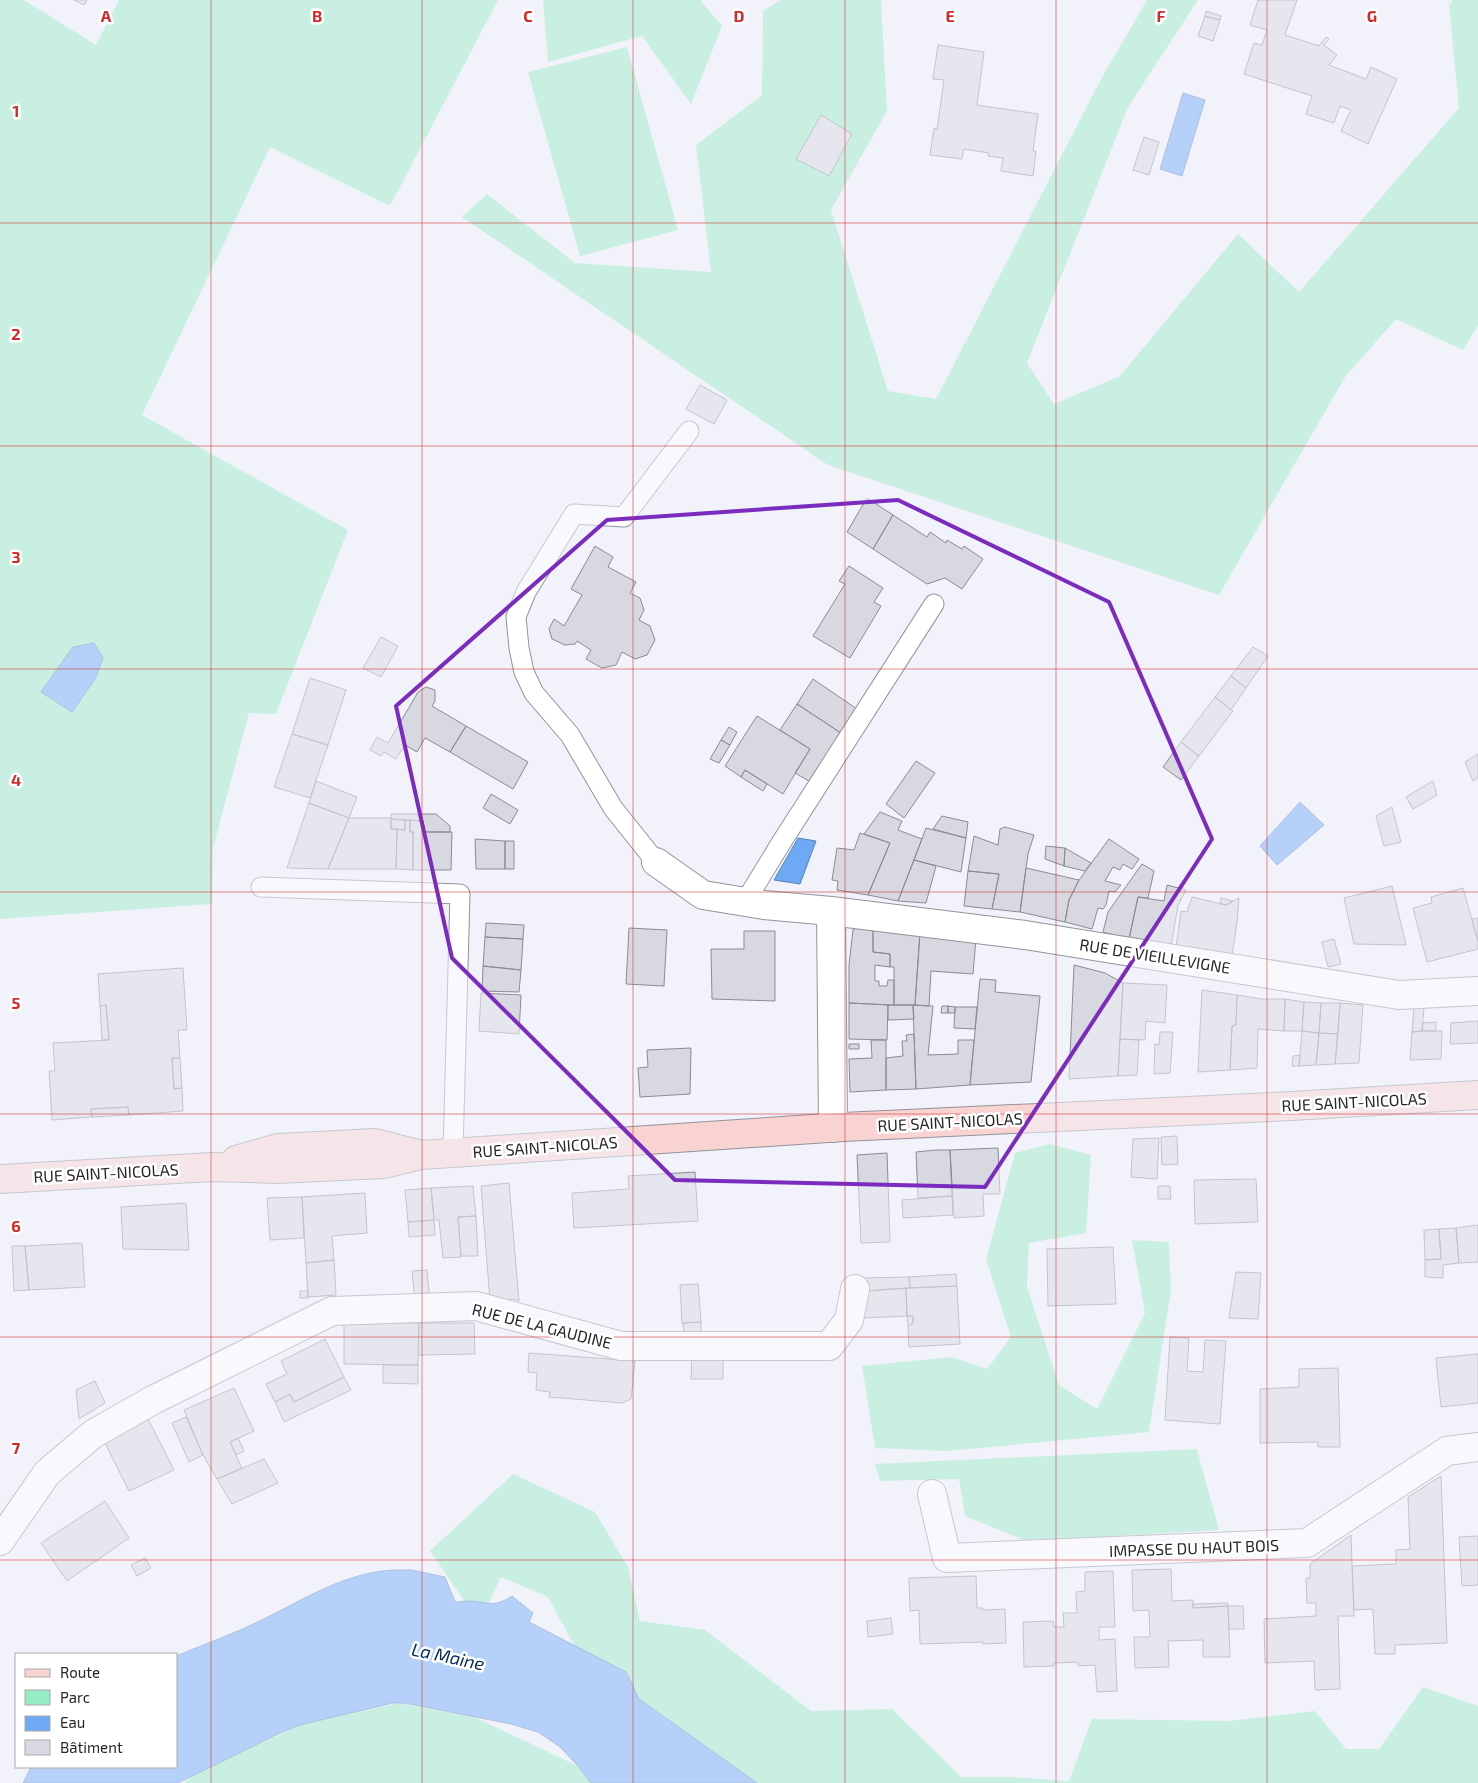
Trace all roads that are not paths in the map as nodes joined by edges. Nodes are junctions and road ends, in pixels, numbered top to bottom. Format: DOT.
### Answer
graph roads {
  1 [pos="689,431"];
  2 [pos="934,604"];
  3 [pos="656,862"];
  4 [pos="261,887"];
  5 [pos="745,902"];
  6 [pos="831,911"];
  7 [pos="1478,991"];
  8 [pos="1478,1095"];
  9 [pos="833,1128"];
  10 [pos="453,1153"];
  11 [pos="0,1179"];
  12 [pos="854,1289"];
  13 [pos="1478,1447"];
  14 [pos="932,1494"];
  15 [pos="0,1541"];
  1 -- 3 [label="lane"];
  2 -- 5 [label="lane"];
  3 -- 5 [label="street, RUE DE VIEILLEVIGNE"];
  4 -- 10 [label="lane"];
  5 -- 6 [label="street, RUE DE VIEILLEVIGNE"];
  6 -- 7 [label="street, RUE DE VIEILLEVIGNE"];
  6 -- 9 [label="street"];
  8 -- 9 [label="main road, RUE SAINT-NICOLAS"];
  9 -- 10 [label="main road, RUE SAINT-NICOLAS"];
  10 -- 11 [label="main road, RUE SAINT-NICOLAS"];
  12 -- 15 [label="street, RUE DE LA GAUDINE"];
  13 -- 14 [label="street, IMPASSE DU HAUT BOIS"];
}
